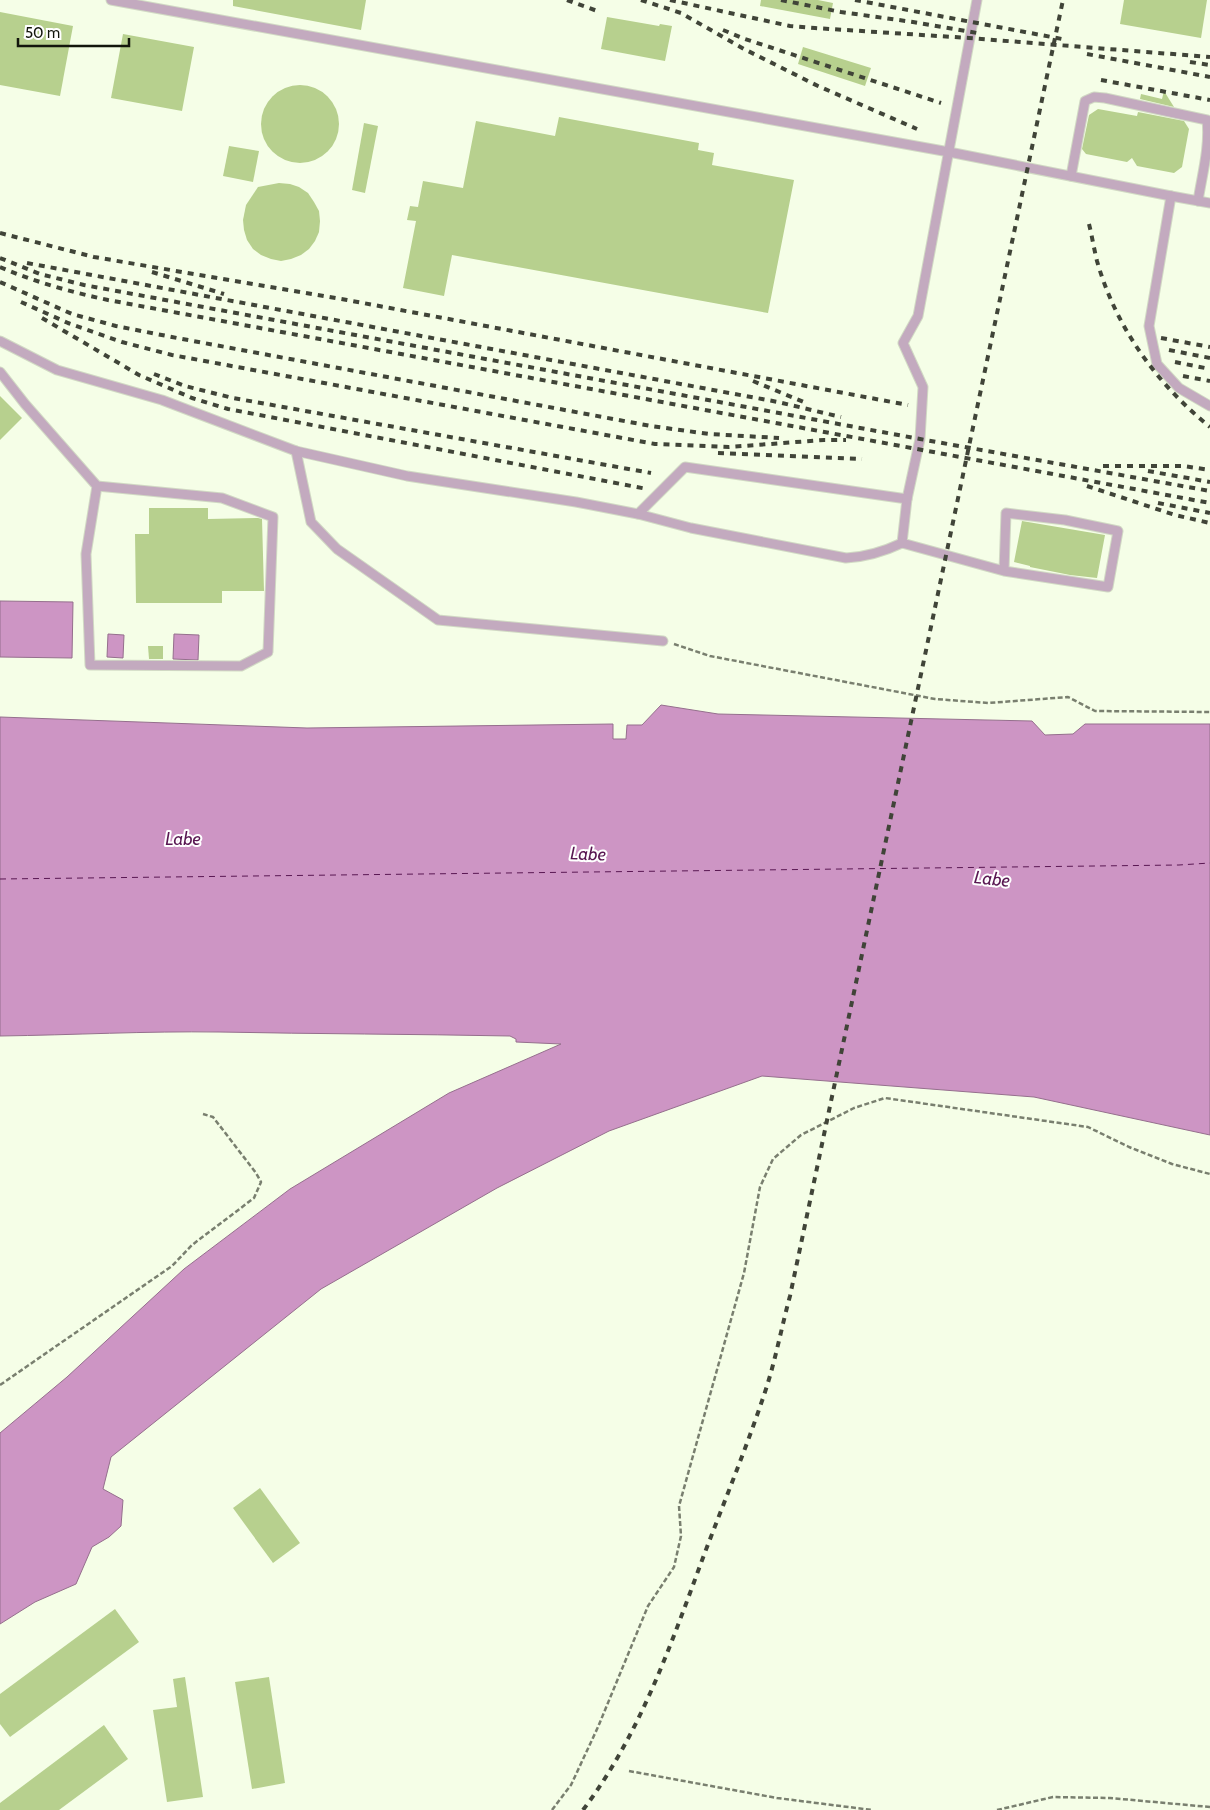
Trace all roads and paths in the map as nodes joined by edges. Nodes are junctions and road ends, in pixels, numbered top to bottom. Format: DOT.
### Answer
graph roads {
  1 [pos="111,0"];
  2 [pos="976,0"];
  3 [pos="948,152"];
  4 [pos="1071,176"];
  5 [pos="1171,196"];
  6 [pos="1198,201"];
  7 [pos="1210,203"];
  8 [pos="0,341"];
  9 [pos="0,372"];
  10 [pos="1210,406"];
  11 [pos="296,451"];
  12 [pos="97,486"];
  13 [pos="907,499"];
  14 [pos="638,514"];
  15 [pos="902,543"];
  16 [pos="1004,570"];
  17 [pos="663,641"];
  18 [pos="1210,712"];
  19 [pos="203,1114"];
  20 [pos="1210,1174"];
  21 [pos="0,1385"];
  22 [pos="629,1771"];
  23 [pos="1210,1807"];
  24 [pos="552,1810"];
  25 [pos="872,1810"];
  26 [pos="997,1810"];
  1 -- 3 [label="lane"];
  2 -- 3 [label="lane"];
  3 -- 4 [label="lane"];
  3 -- 13 [label="lane"];
  4 -- 5 [label="lane"];
  4 -- 6 [label="lane"];
  5 -- 6 [label="lane"];
  5 -- 10 [label="lane"];
  6 -- 7 [label="lane"];
  8 -- 11 [label="lane"];
  9 -- 12 [label="lane"];
  11 -- 14 [label="lane"];
  11 -- 17 [label="lane"];
  12 -- 12 [label="lane"];
  13 -- 14 [label="lane"];
  13 -- 15 [label="lane"];
  14 -- 15 [label="lane"];
  15 -- 16 [label="lane"];
  16 -- 16 [label="lane"];
  17 -- 18 [label="path"];
  19 -- 21 [label="path"];
  20 -- 24 [label="path"];
  22 -- 25 [label="path"];
  23 -- 26 [label="path"];
}
